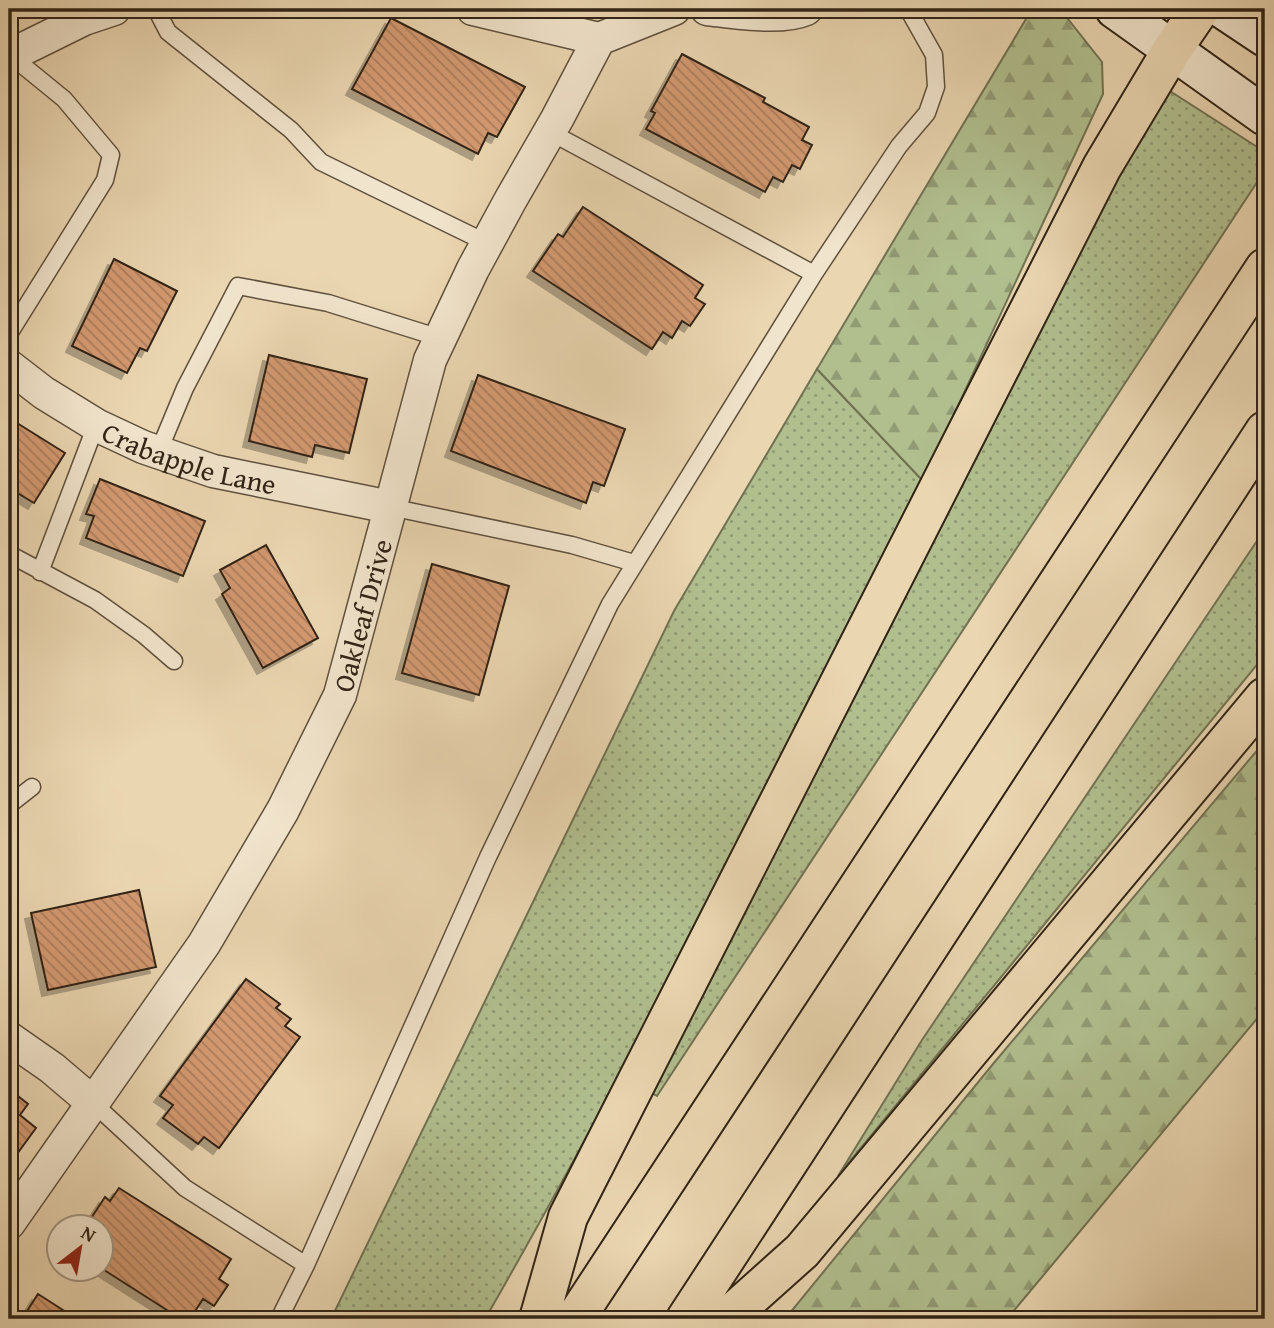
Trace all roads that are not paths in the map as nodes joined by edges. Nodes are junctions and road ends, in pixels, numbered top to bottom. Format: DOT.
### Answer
graph roads {
  1 [pos="114,9"];
  2 [pos="156,9"];
  3 [pos="473,9"];
  4 [pos="674,9"];
  5 [pos="707,9"];
  6 [pos="806,9"];
  7 [pos="908,9"];
  8 [pos="1115,9"];
  9 [pos="1200,9"];
  10 [pos="1223,9"];
  11 [pos="752,11"];
  12 [pos="1265,37"];
  13 [pos="599,39"];
  14 [pos="1172,50"];
  15 [pos="10,56"];
  16 [pos="1265,116"];
  17 [pos="550,132"];
  18 [pos="487,243"];
  19 [pos="1265,268"];
  20 [pos="814,274"];
  21 [pos="9,334"];
  22 [pos="440,338"];
  23 [pos="9,366"];
  24 [pos="96,425"];
  25 [pos="1265,431"];
  26 [pos="158,453"];
  27 [pos="390,507"];
  28 [pos="9,554"];
  29 [pos="634,563"];
  30 [pos="40,572"];
  31 [pos="174,661"];
  32 [pos="1265,697"];
  33 [pos="32,787"];
  34 [pos="9,806"];
  35 [pos="9,1038"];
  36 [pos="92,1102"];
  37 [pos="9,1223"];
  38 [pos="306,1265"];
  39 [pos="279,1319"];
  40 [pos="539,1319"];
  41 [pos="575,1319"];
  42 [pos="686,1319"];
  43 [pos="726,1319"];
  1 -- 15 [label="street"];
  2 -- 18 [label="lane"];
  3 -- 13 [label="street"];
  4 -- 13 [label="street"];
  5 -- 11 [label="street"];
  6 -- 11 [label="street"];
  7 -- 20 [label="lane"];
  8 -- 14 [label="main road"];
  9 -- 14 [label="highway"];
  10 -- 12 [label="main road"];
  13 -- 17 [label="street, Oakleaf Drive"];
  14 -- 16 [label="main road"];
  14 -- 40 [label="highway"];
  15 -- 21 [label="lane"];
  17 -- 18 [label="street, Oakleaf Drive"];
  17 -- 20 [label="lane"];
  18 -- 22 [label="street, Oakleaf Drive"];
  19 -- 41 [label="highway"];
  20 -- 29 [label="lane"];
  22 -- 26 [label="lane"];
  22 -- 27 [label="street, Oakleaf Drive"];
  23 -- 24 [label="street, Crabapple Lane"];
  24 -- 26 [label="street, Crabapple Lane"];
  24 -- 30 [label="lane"];
  25 -- 42 [label="highway"];
  26 -- 27 [label="street, Crabapple Lane"];
  27 -- 29 [label="lane"];
  27 -- 36 [label="street, Oakleaf Drive"];
  28 -- 30 [label="lane"];
  29 -- 38 [label="lane"];
  30 -- 31 [label="lane"];
  32 -- 43 [label="highway"];
  33 -- 34 [label="lane"];
  35 -- 36 [label="street"];
  36 -- 37 [label="street, Oakleaf Drive"];
  36 -- 38 [label="lane"];
  38 -- 39 [label="lane"];
}
